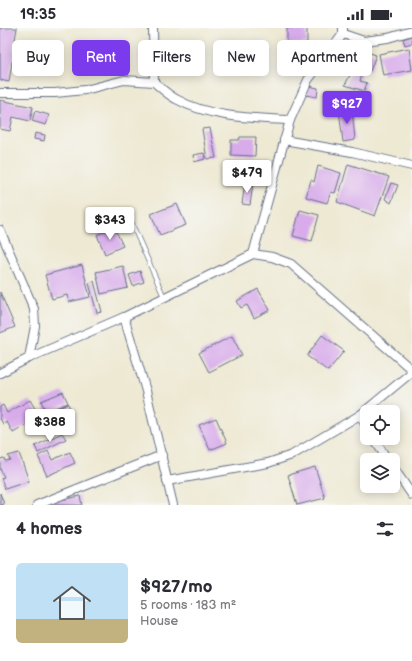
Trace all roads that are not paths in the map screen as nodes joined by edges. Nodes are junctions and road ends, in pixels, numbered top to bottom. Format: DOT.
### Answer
graph roads {
  1 [pos="153,28"];
  2 [pos="343,31"];
  3 [pos="412,31"];
  4 [pos="154,82"];
  5 [pos="0,93"];
  6 [pos="290,120"];
  7 [pos="284,140"];
  8 [pos="412,166"];
  9 [pos="129,217"];
  10 [pos="0,230"];
  11 [pos="253,254"];
  12 [pos="164,297"];
  13 [pos="124,317"];
  14 [pos="29,358"];
  15 [pos="412,371"];
  16 [pos="0,373"];
  17 [pos="372,405"];
  18 [pos="360,415"];
  19 [pos="162,455"];
  20 [pos="400,477"];
  21 [pos="168,481"];
  22 [pos="412,495"];
  23 [pos="37,505"];
  24 [pos="173,505"];
  1 -- 4 [label="street"];
  2 -- 3 [label="street"];
  2 -- 6 [label="street"];
  4 -- 5 [label="street"];
  4 -- 6 [label="street"];
  6 -- 7 [label="street"];
  7 -- 8 [label="street"];
  7 -- 11 [label="street"];
  9 -- 12 [label="lane"];
  10 -- 14 [label="street"];
  11 -- 12 [label="street"];
  11 -- 15 [label="street"];
  12 -- 13 [label="street"];
  13 -- 14 [label="street"];
  13 -- 19 [label="street"];
  14 -- 16 [label="street"];
  15 -- 17 [label="street"];
  18 -- 21 [label="street"];
  19 -- 21 [label="street"];
  19 -- 23 [label="street"];
  20 -- 22 [label="street"];
  21 -- 24 [label="street"];
}
